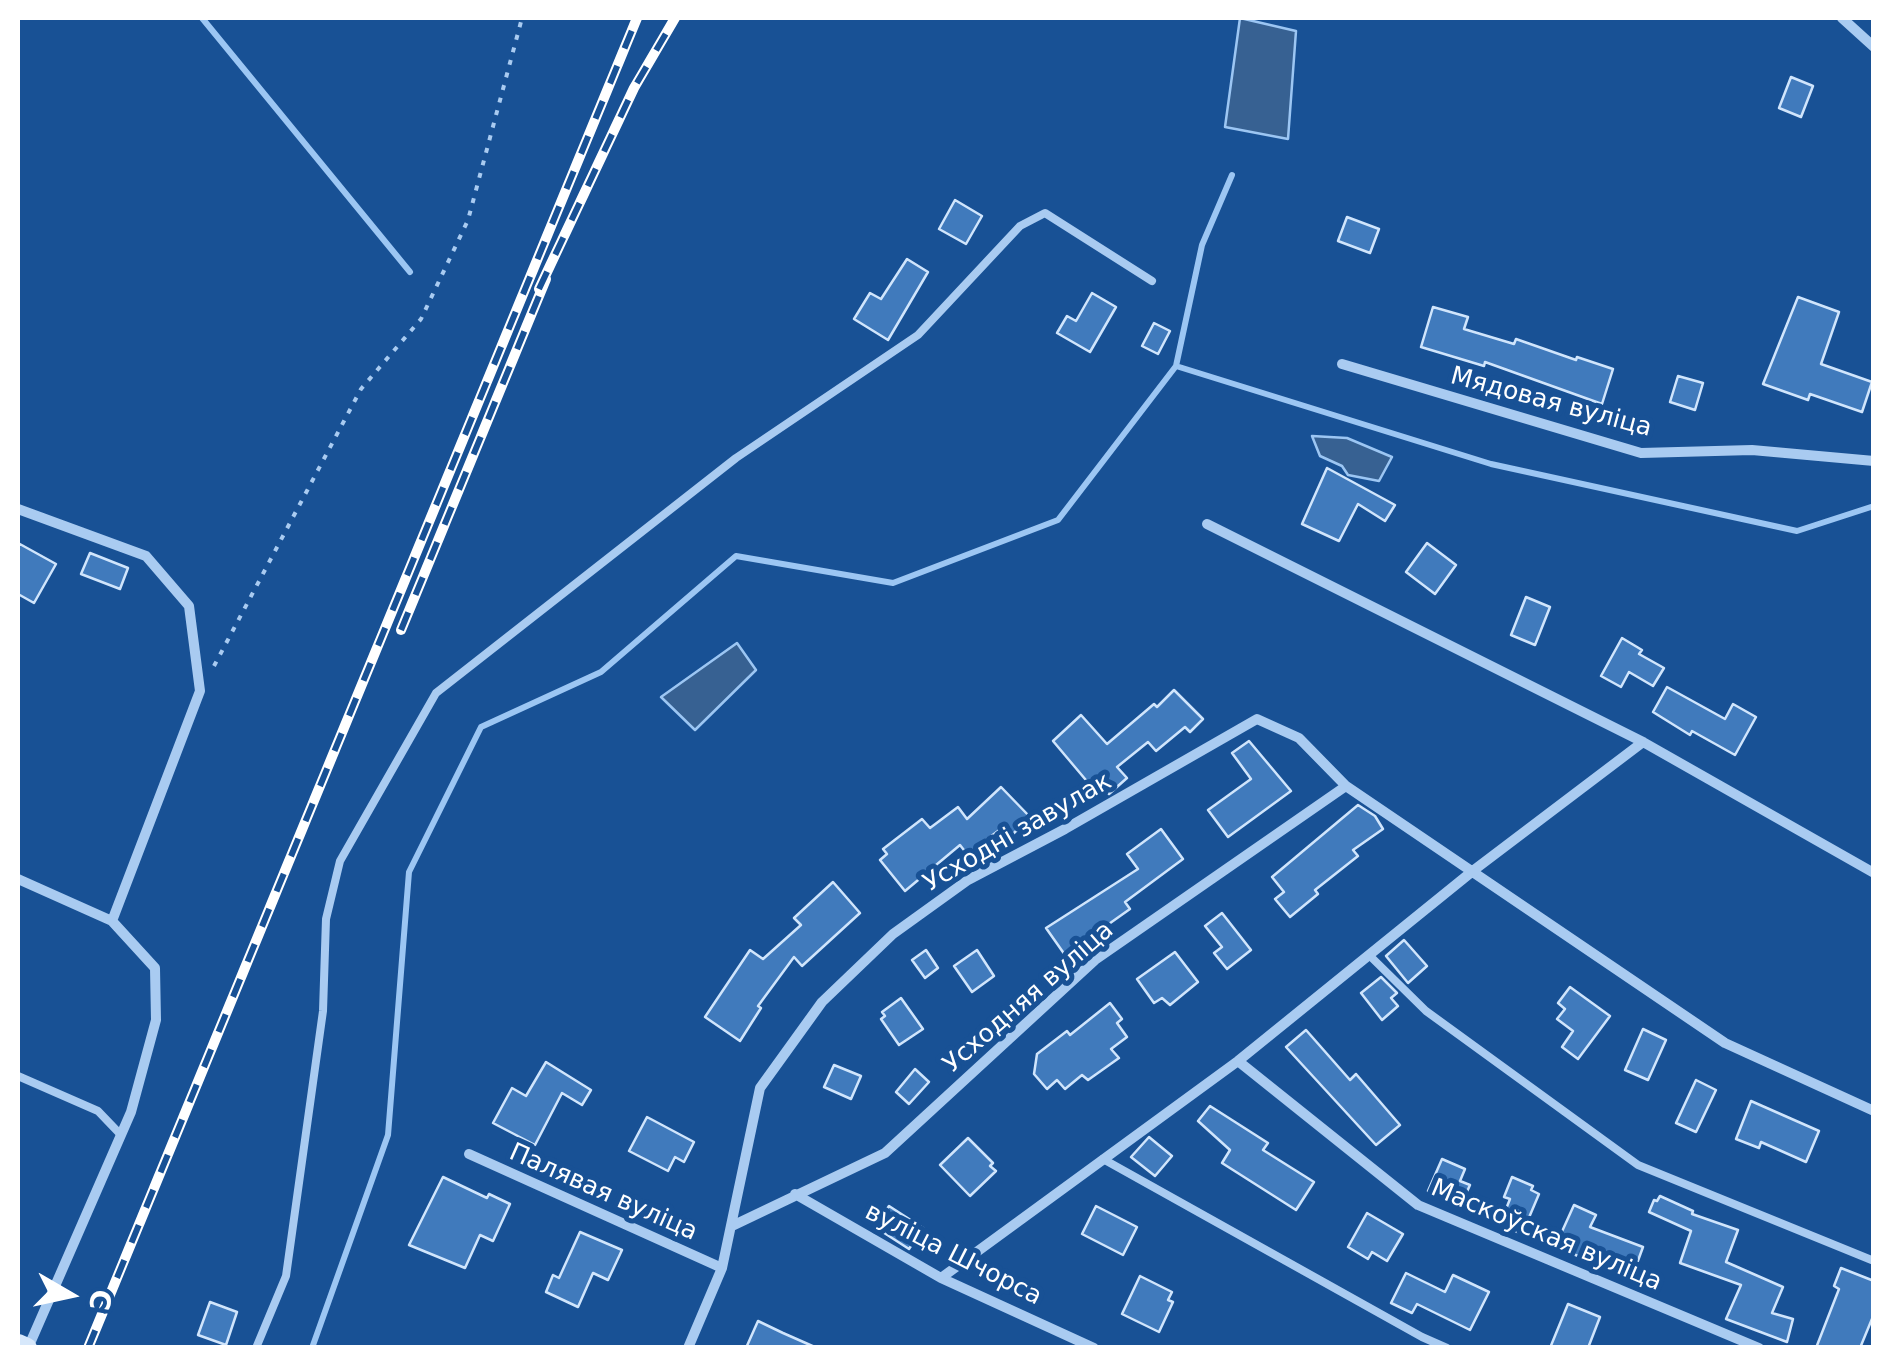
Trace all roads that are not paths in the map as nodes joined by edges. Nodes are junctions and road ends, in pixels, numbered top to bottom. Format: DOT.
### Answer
graph roads {
  1 [pos="1842,18"];
  2 [pos="1874,47"];
  3 [pos="1152,280"];
  4 [pos="1342,364"];
  5 [pos="1874,461"];
  6 [pos="18,509"];
  7 [pos="1207,524"];
  8 [pos="1642,742"];
  9 [pos="1346,786"];
  10 [pos="1474,870"];
  11 [pos="1874,873"];
  12 [pos="18,879"];
  13 [pos="112,921"];
  14 [pos="1369,955"];
  15 [pos="1238,1062"];
  16 [pos="18,1076"];
  17 [pos="1874,1111"];
  18 [pos="121,1134"];
  19 [pos="469,1154"];
  20 [pos="1104,1159"];
  21 [pos="795,1194"];
  22 [pos="732,1226"];
  23 [pos="1874,1261"];
  24 [pos="722,1268"];
  25 [pos="940,1278"];
  26 [pos="1422,1337"];
  27 [pos="18,1344"];
  28 [pos="27,1348"];
  29 [pos="256,1348"];
  30 [pos="688,1348"];
  31 [pos="1094,1348"];
  32 [pos="1418,1348"];
  33 [pos="1446,1348"];
  34 [pos="1759,1348"];
  1 -- 2 [label="street"];
  3 -- 29 [label="lane"];
  4 -- 5 [label="street, Мядовая вуліца"];
  6 -- 13 [label="street"];
  7 -- 8 [label="street"];
  8 -- 10 [label="street"];
  8 -- 11 [label="street"];
  9 -- 10 [label="street"];
  9 -- 21 [label="street, Усходняя вуліца"];
  9 -- 22 [label="street, Усходні завулак"];
  10 -- 14 [label="street"];
  10 -- 17 [label="street"];
  12 -- 13 [label="street"];
  13 -- 18 [label="street"];
  14 -- 15 [label="street"];
  14 -- 23 [label="lane"];
  15 -- 20 [label="street"];
  15 -- 34 [label="street, Маскоўская вуліца"];
  16 -- 18 [label="lane"];
  18 -- 28 [label="street"];
  19 -- 24 [label="street, Палявая вуліца"];
  20 -- 25 [label="street"];
  20 -- 26 [label="lane"];
  21 -- 22 [label="street, Усходняя вуліца"];
  21 -- 25 [label="street, вуліца Шчорса"];
  22 -- 24 [label="street, Усходні завулак"];
  24 -- 30 [label="street, Усходні завулак"];
  25 -- 31 [label="street, вуліца Шчорса"];
  26 -- 32 [label="lane"];
  26 -- 33 [label="lane"];
  27 -- 28 [label="main road"];
}
